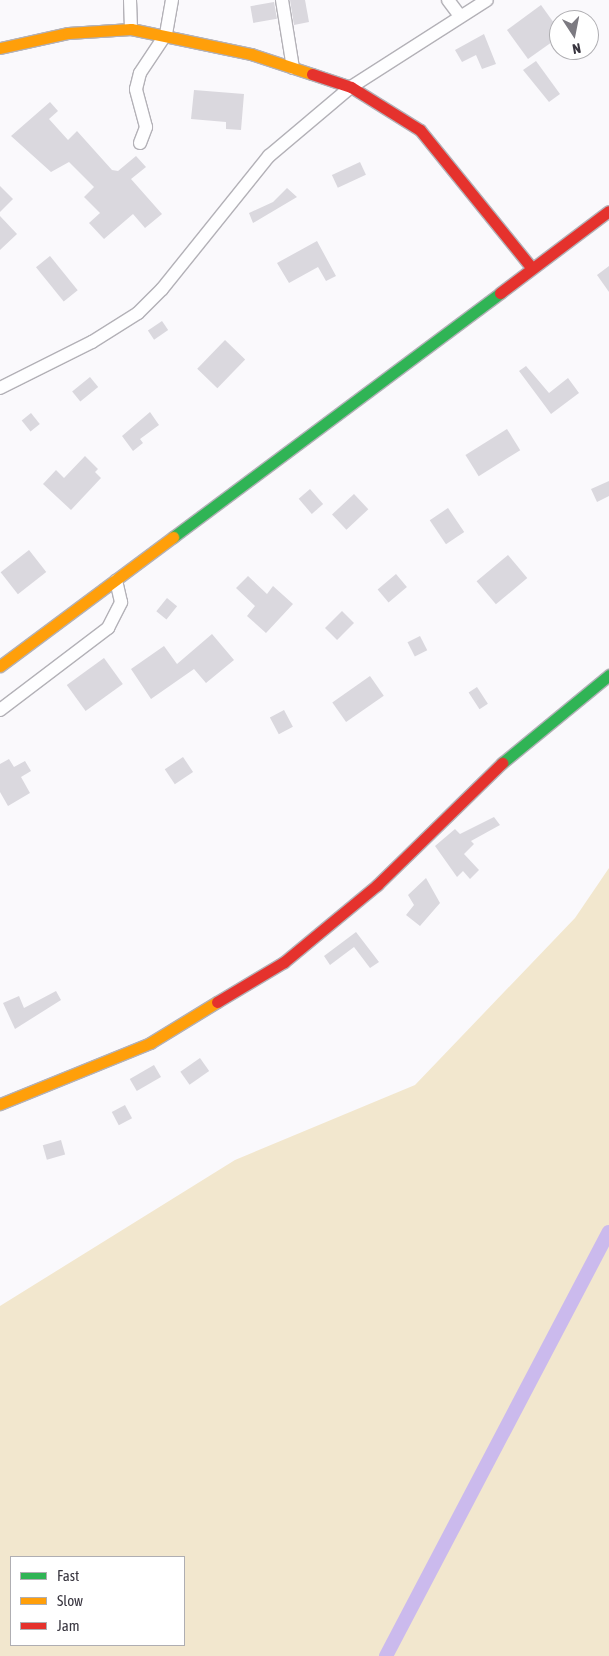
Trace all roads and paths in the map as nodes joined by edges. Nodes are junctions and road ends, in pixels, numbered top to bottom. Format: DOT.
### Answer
graph roads {
  1 [pos="130,0"];
  2 [pos="172,0"];
  3 [pos="282,0"];
  4 [pos="448,0"];
  5 [pos="487,0"];
  6 [pos="460,16"];
  7 [pos="131,29"];
  8 [pos="166,34"];
  9 [pos="0,48"];
  10 [pos="293,68"];
  11 [pos="351,87"];
  12 [pos="140,143"];
  13 [pos="609,211"];
  14 [pos="531,267"];
  15 [pos="0,388"];
  16 [pos="116,581"];
  17 [pos="0,666"];
  18 [pos="609,675"];
  19 [pos="0,710"];
  20 [pos="0,1104"];
  1 -- 7 [label="street"];
  2 -- 8 [label="street"];
  3 -- 10 [label="street"];
  4 -- 6 [label="street"];
  5 -- 6 [label="street"];
  6 -- 11 [label="street"];
  7 -- 8 [label="main road"];
  7 -- 9 [label="main road"];
  8 -- 10 [label="main road"];
  8 -- 12 [label="street"];
  10 -- 11 [label="main road"];
  11 -- 14 [label="main road"];
  11 -- 15 [label="street"];
  13 -- 14 [label="main road"];
  14 -- 16 [label="main road"];
  16 -- 17 [label="main road"];
  16 -- 19 [label="street"];
  18 -- 20 [label="main road"];
}
